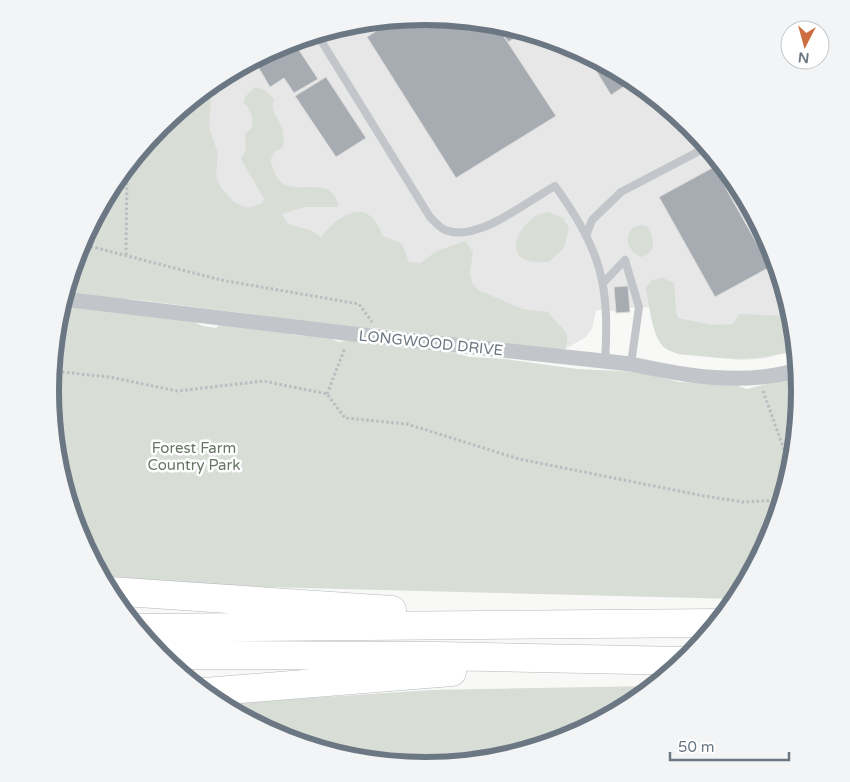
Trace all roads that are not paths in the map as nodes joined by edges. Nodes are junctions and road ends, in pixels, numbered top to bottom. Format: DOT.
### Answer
graph roads {
  1 [pos="321,40"];
  2 [pos="700,150"];
  3 [pos="586,236"];
  4 [pos="604,282"];
  5 [pos="70,300"];
  6 [pos="605,361"];
  7 [pos="631,364"];
  8 [pos="790,372"];
  9 [pos="120,592"];
  10 [pos="581,623"];
  11 [pos="708,623"];
  12 [pos="147,628"];
  13 [pos="172,655"];
  14 [pos="583,660"];
  15 [pos="672,661"];
  16 [pos="216,691"];
  1 -- 3 [label="lane"];
  2 -- 3 [label="lane"];
  3 -- 4 [label="lane"];
  4 -- 6 [label="lane"];
  4 -- 7 [label="lane"];
  5 -- 6 [label="street, LONGWOOD DRIVE"];
  6 -- 7 [label="street, LONGWOOD DRIVE"];
  7 -- 8 [label="street, LONGWOOD DRIVE"];
  9 -- 10 [label="highway"];
  10 -- 11 [label="highway"];
  10 -- 12 [label="highway"];
  13 -- 14 [label="highway"];
  14 -- 15 [label="highway"];
  14 -- 16 [label="highway"];
}
